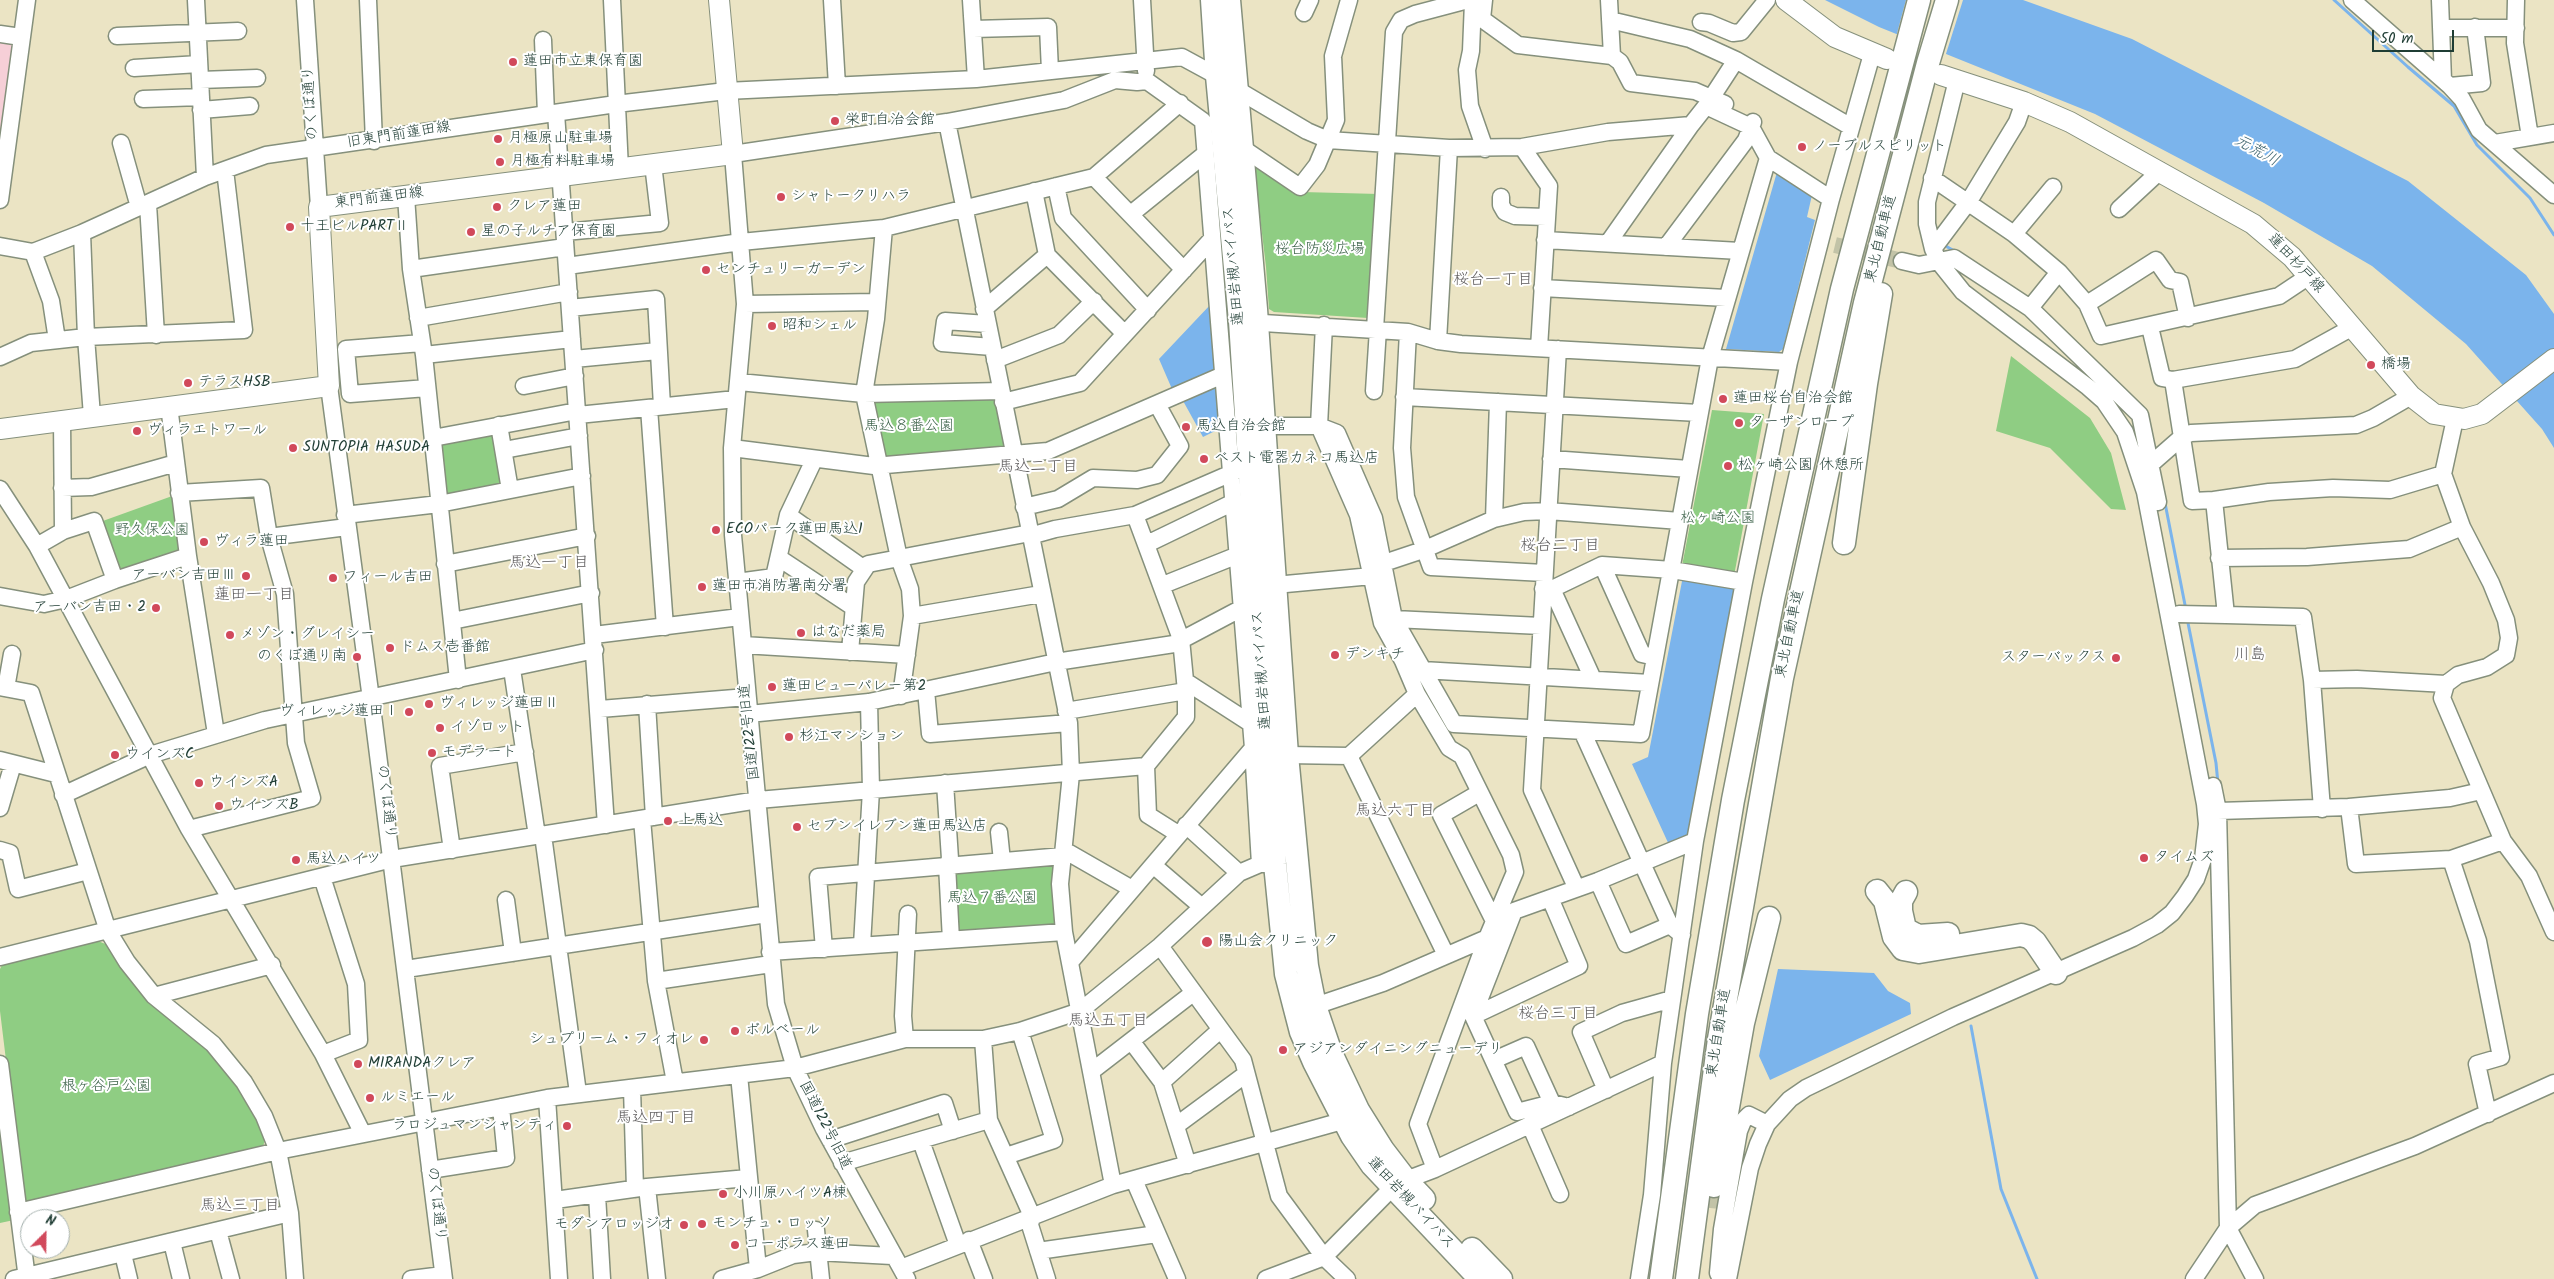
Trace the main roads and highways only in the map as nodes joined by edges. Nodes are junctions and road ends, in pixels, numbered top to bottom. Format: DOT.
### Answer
graph roads {
  1 [pos="719,0"];
  2 [pos="1212,0"];
  3 [pos="1229,0"];
  4 [pos="1786,0"];
  5 [pos="1920,0"];
  6 [pos="1947,0"];
  7 [pos="1888,56"];
  8 [pos="1942,73"];
  9 [pos="1890,203"];
  10 [pos="1249,322"];
  11 [pos="2554,359"];
  12 [pos="0,429"];
  13 [pos="1844,543"];
  14 [pos="1277,864"];
  15 [pos="1877,891"];
  16 [pos="1906,892"];
  17 [pos="1770,918"];
  18 [pos="1399,1184"];
  19 [pos="1480,1279"];
  20 [pos="1501,1279"];
  21 [pos="1661,1279"];
  22 [pos="1688,1279"];
  1 -- 12 [label="main road, 東門前蓮田線"];
  2 -- 10 [label="highway, 蓮田岩槻バイパス"];
  3 -- 10 [label="highway, 蓮田岩槻バイパス"];
  4 -- 7 [label="main road"];
  5 -- 7 [label="highway, 東北自動車道"];
  6 -- 8 [label="highway, 東北自動車道"];
  7 -- 21 [label="highway, 東北自動車道"];
  8 -- 9 [label="highway, 東北自動車道"];
  8 -- 11 [label="main road, 蓮田杉戸線"];
  9 -- 13 [label="highway"];
  9 -- 22 [label="highway, 東北自動車道"];
  10 -- 14 [label="highway, 蓮田岩槻バイパス"];
  10 -- 14 [label="highway, 蓮田岩槻バイパス"];
  14 -- 18 [label="highway, 蓮田岩槻バイパス"];
  14 -- 18 [label="highway, 蓮田岩槻バイパス"];
  15 -- 16 [label="highway"];
  17 -- 22 [label="highway"];
  18 -- 19 [label="highway, 蓮田岩槻バイパス"];
  18 -- 20 [label="highway, 蓮田岩槻バイパス"];
}
